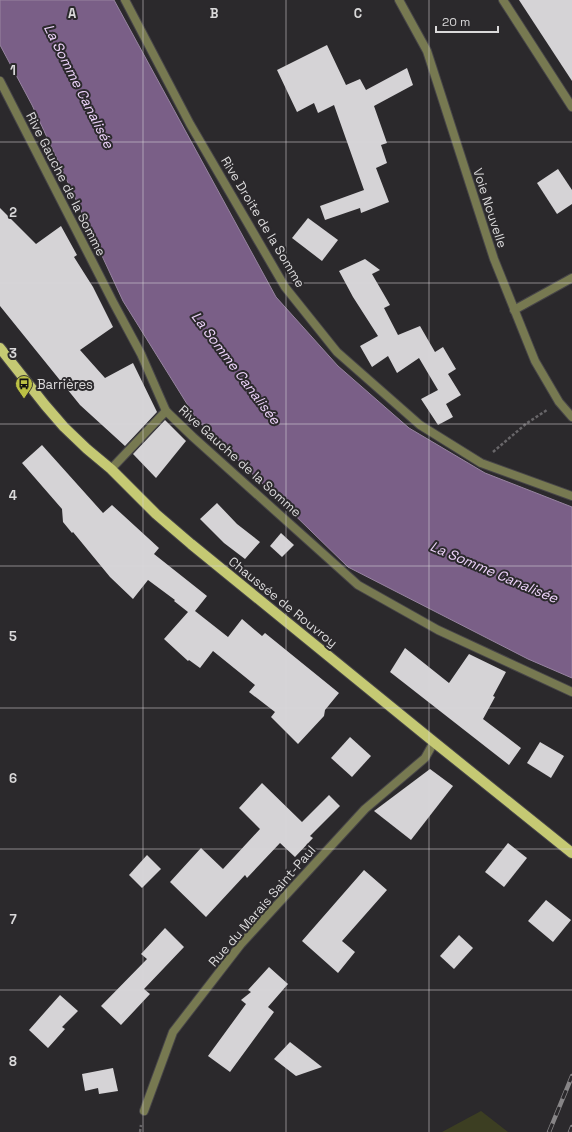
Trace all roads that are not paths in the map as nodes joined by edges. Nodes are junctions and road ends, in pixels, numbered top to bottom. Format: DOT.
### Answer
graph roads {
  1 [pos="125,0"];
  2 [pos="399,0"];
  3 [pos="503,0"];
  4 [pos="0,81"];
  5 [pos="572,107"];
  6 [pos="572,278"];
  7 [pos="514,310"];
  8 [pos="0,348"];
  9 [pos="166,411"];
  10 [pos="572,417"];
  11 [pos="111,469"];
  12 [pos="572,496"];
  13 [pos="572,692"];
  14 [pos="434,742"];
  15 [pos="572,853"];
  16 [pos="144,1111"];
  1 -- 12 [label="street, Rive Droite de la Somme"];
  2 -- 7 [label="street, Voie Nouvelle"];
  3 -- 5 [label="street"];
  4 -- 9 [label="street, Rive Gauche de la Somme"];
  6 -- 7 [label="street"];
  7 -- 10 [label="street, Voie Nouvelle"];
  8 -- 11 [label="main road, Chaussée de Rouvroy"];
  9 -- 11 [label="street"];
  9 -- 13 [label="street, Rive Gauche de la Somme"];
  11 -- 14 [label="main road, Chaussée de Rouvroy"];
  14 -- 15 [label="main road, Chaussée de Rouvroy"];
  14 -- 16 [label="street, Rue du Marais Saint-Paul"];
}
